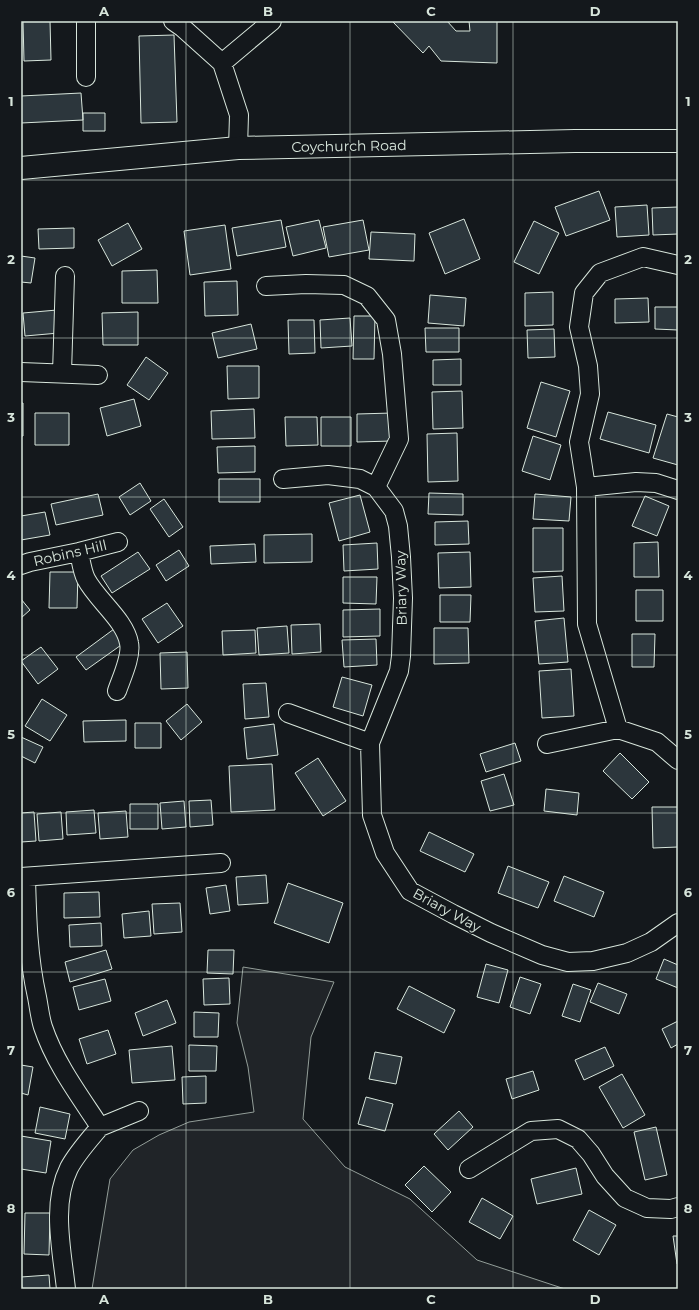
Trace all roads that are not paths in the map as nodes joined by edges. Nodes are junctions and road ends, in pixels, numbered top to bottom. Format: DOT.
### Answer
graph roads {
  1 [pos="86,21"];
  2 [pos="173,21"];
  3 [pos="272,21"];
  4 [pos="222,63"];
  5 [pos="86,77"];
  6 [pos="678,141"];
  7 [pos="238,148"];
  8 [pos="21,168"];
  9 [pos="678,265"];
  10 [pos="65,276"];
  11 [pos="266,286"];
  12 [pos="21,372"];
  13 [pos="62,373"];
  14 [pos="98,375"];
  15 [pos="283,479"];
  16 [pos="376,487"];
  17 [pos="586,487"];
  18 [pos="678,490"];
  19 [pos="118,542"];
  20 [pos="79,552"];
  21 [pos="21,565"];
  22 [pos="117,691"];
  23 [pos="288,713"];
  24 [pos="618,729"];
  25 [pos="370,743"];
  26 [pos="547,744"];
  27 [pos="678,760"];
  28 [pos="221,863"];
  29 [pos="23,877"];
  30 [pos="678,923"];
  31 [pos="139,1110"];
  32 [pos="100,1127"];
  33 [pos="469,1169"];
  34 [pos="678,1207"];
  35 [pos="66,1289"];
  1 -- 5 [label="street"];
  2 -- 4 [label="street"];
  3 -- 4 [label="street"];
  4 -- 7 [label="street"];
  6 -- 7 [label="main road, Coychurch Road"];
  7 -- 8 [label="main road, Coychurch Road"];
  9 -- 17 [label="street"];
  10 -- 13 [label="street"];
  11 -- 16 [label="street"];
  12 -- 13 [label="street"];
  13 -- 14 [label="street"];
  15 -- 16 [label="street"];
  16 -- 25 [label="street, Briary Way"];
  17 -- 18 [label="street"];
  17 -- 24 [label="street"];
  19 -- 20 [label="street, Robins Hill"];
  20 -- 21 [label="street, Robins Hill"];
  20 -- 22 [label="street"];
  23 -- 25 [label="street"];
  24 -- 26 [label="street"];
  24 -- 27 [label="street"];
  25 -- 30 [label="street, Briary Way"];
  28 -- 29 [label="street"];
  29 -- 32 [label="street"];
  31 -- 32 [label="street"];
  32 -- 35 [label="street"];
  33 -- 34 [label="street"];
}
